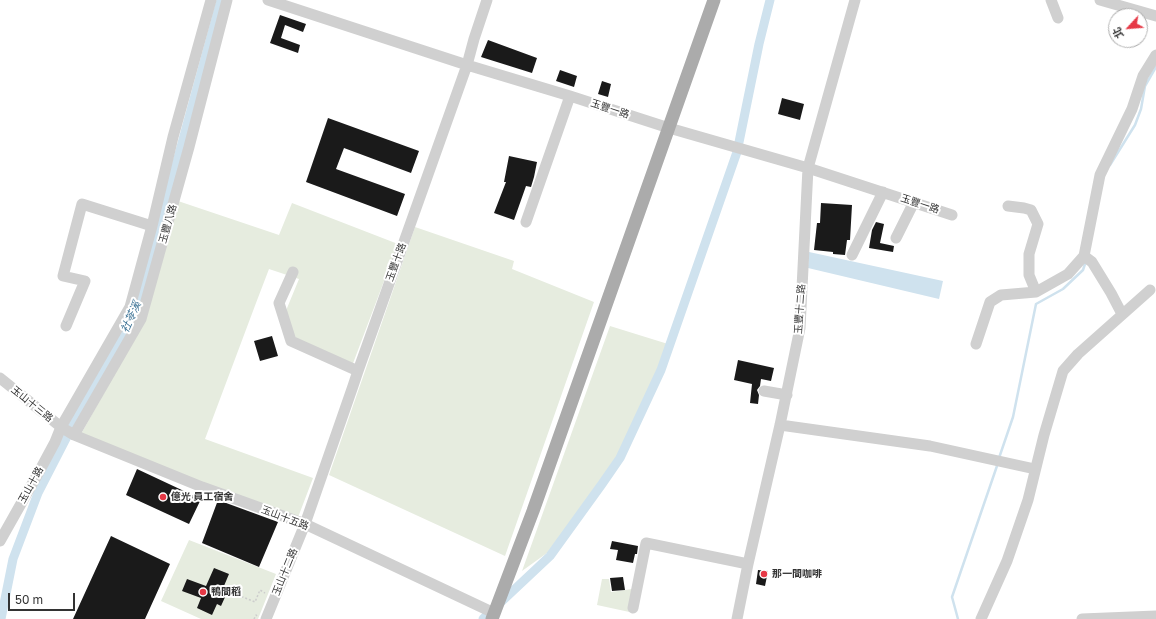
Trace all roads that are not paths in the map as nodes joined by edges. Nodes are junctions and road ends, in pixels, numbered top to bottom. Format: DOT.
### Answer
graph roads {
  1 [pos="211,0"];
  2 [pos="228,0"];
  3 [pos="268,0"];
  4 [pos="487,0"];
  5 [pos="714,0"];
  6 [pos="855,0"];
  7 [pos="1051,0"];
  8 [pos="1100,0"];
  9 [pos="1156,16"];
  10 [pos="1058,18"];
  11 [pos="1156,54"];
  12 [pos="467,65"];
  13 [pos="570,96"];
  14 [pos="669,128"];
  15 [pos="808,168"];
  16 [pos="883,192"];
  17 [pos="914,202"];
  18 [pos="1008,206"];
  19 [pos="952,215"];
  20 [pos="526,222"];
  21 [pos="152,226"];
  22 [pos="896,238"];
  23 [pos="852,255"];
  24 [pos="1084,256"];
  25 [pos="293,272"];
  26 [pos="1150,290"];
  27 [pos="1036,292"];
  28 [pos="1122,314"];
  29 [pos="66,326"];
  30 [pos="976,344"];
  31 [pos="358,371"];
  32 [pos="0,378"];
  33 [pos="764,391"];
  34 [pos="787,395"];
  35 [pos="780,425"];
  36 [pos="68,431"];
  37 [pos="1036,469"];
  38 [pos="305,524"];
  39 [pos="0,541"];
  40 [pos="748,564"];
  41 [pos="633,608"];
  42 [pos="493,616"];
  43 [pos="1156,616"];
  44 [pos="266,619"];
  45 [pos="737,619"];
  46 [pos="981,619"];
  47 [pos="1082,619"];
  1 -- 21 [label="street"];
  2 -- 36 [label="street, 玉豐八路"];
  3 -- 12 [label="street, 玉豐一路"];
  4 -- 12 [label="street, 玉豐十路"];
  5 -- 14 [label="main road"];
  6 -- 15 [label="street, 玉豐十二路"];
  7 -- 10 [label="street"];
  8 -- 9 [label="street"];
  11 -- 24 [label="street"];
  12 -- 13 [label="street, 玉豐一路"];
  12 -- 31 [label="street, 玉豐十路"];
  13 -- 14 [label="street, 玉豐一路"];
  13 -- 20 [label="street"];
  14 -- 15 [label="street, 玉豐一路"];
  14 -- 42 [label="main road"];
  15 -- 16 [label="street, 玉豐一路"];
  15 -- 34 [label="street, 玉豐十二路"];
  16 -- 17 [label="street, 玉豐一路"];
  16 -- 23 [label="street"];
  17 -- 19 [label="street, 玉豐一路"];
  17 -- 22 [label="street"];
  18 -- 27 [label="street"];
  21 -- 29 [label="street"];
  21 -- 36 [label="street"];
  24 -- 27 [label="street"];
  24 -- 28 [label="street"];
  25 -- 31 [label="street"];
  26 -- 28 [label="street"];
  27 -- 30 [label="street"];
  28 -- 37 [label="street"];
  31 -- 38 [label="street, 玉豐十路"];
  32 -- 36 [label="street, 玉山十三路"];
  33 -- 34 [label="street"];
  34 -- 35 [label="street, 玉豐十二路"];
  35 -- 37 [label="street"];
  35 -- 40 [label="street, 玉豐十二路"];
  36 -- 38 [label="street, 玉山十五路"];
  36 -- 39 [label="street, 玉山十路"];
  37 -- 46 [label="street"];
  38 -- 42 [label="street, 玉山十五路"];
  38 -- 44 [label="street, 玉山十二路"];
  40 -- 41 [label="street"];
  40 -- 45 [label="street, 玉豐十二路"];
  43 -- 47 [label="street"];
}
